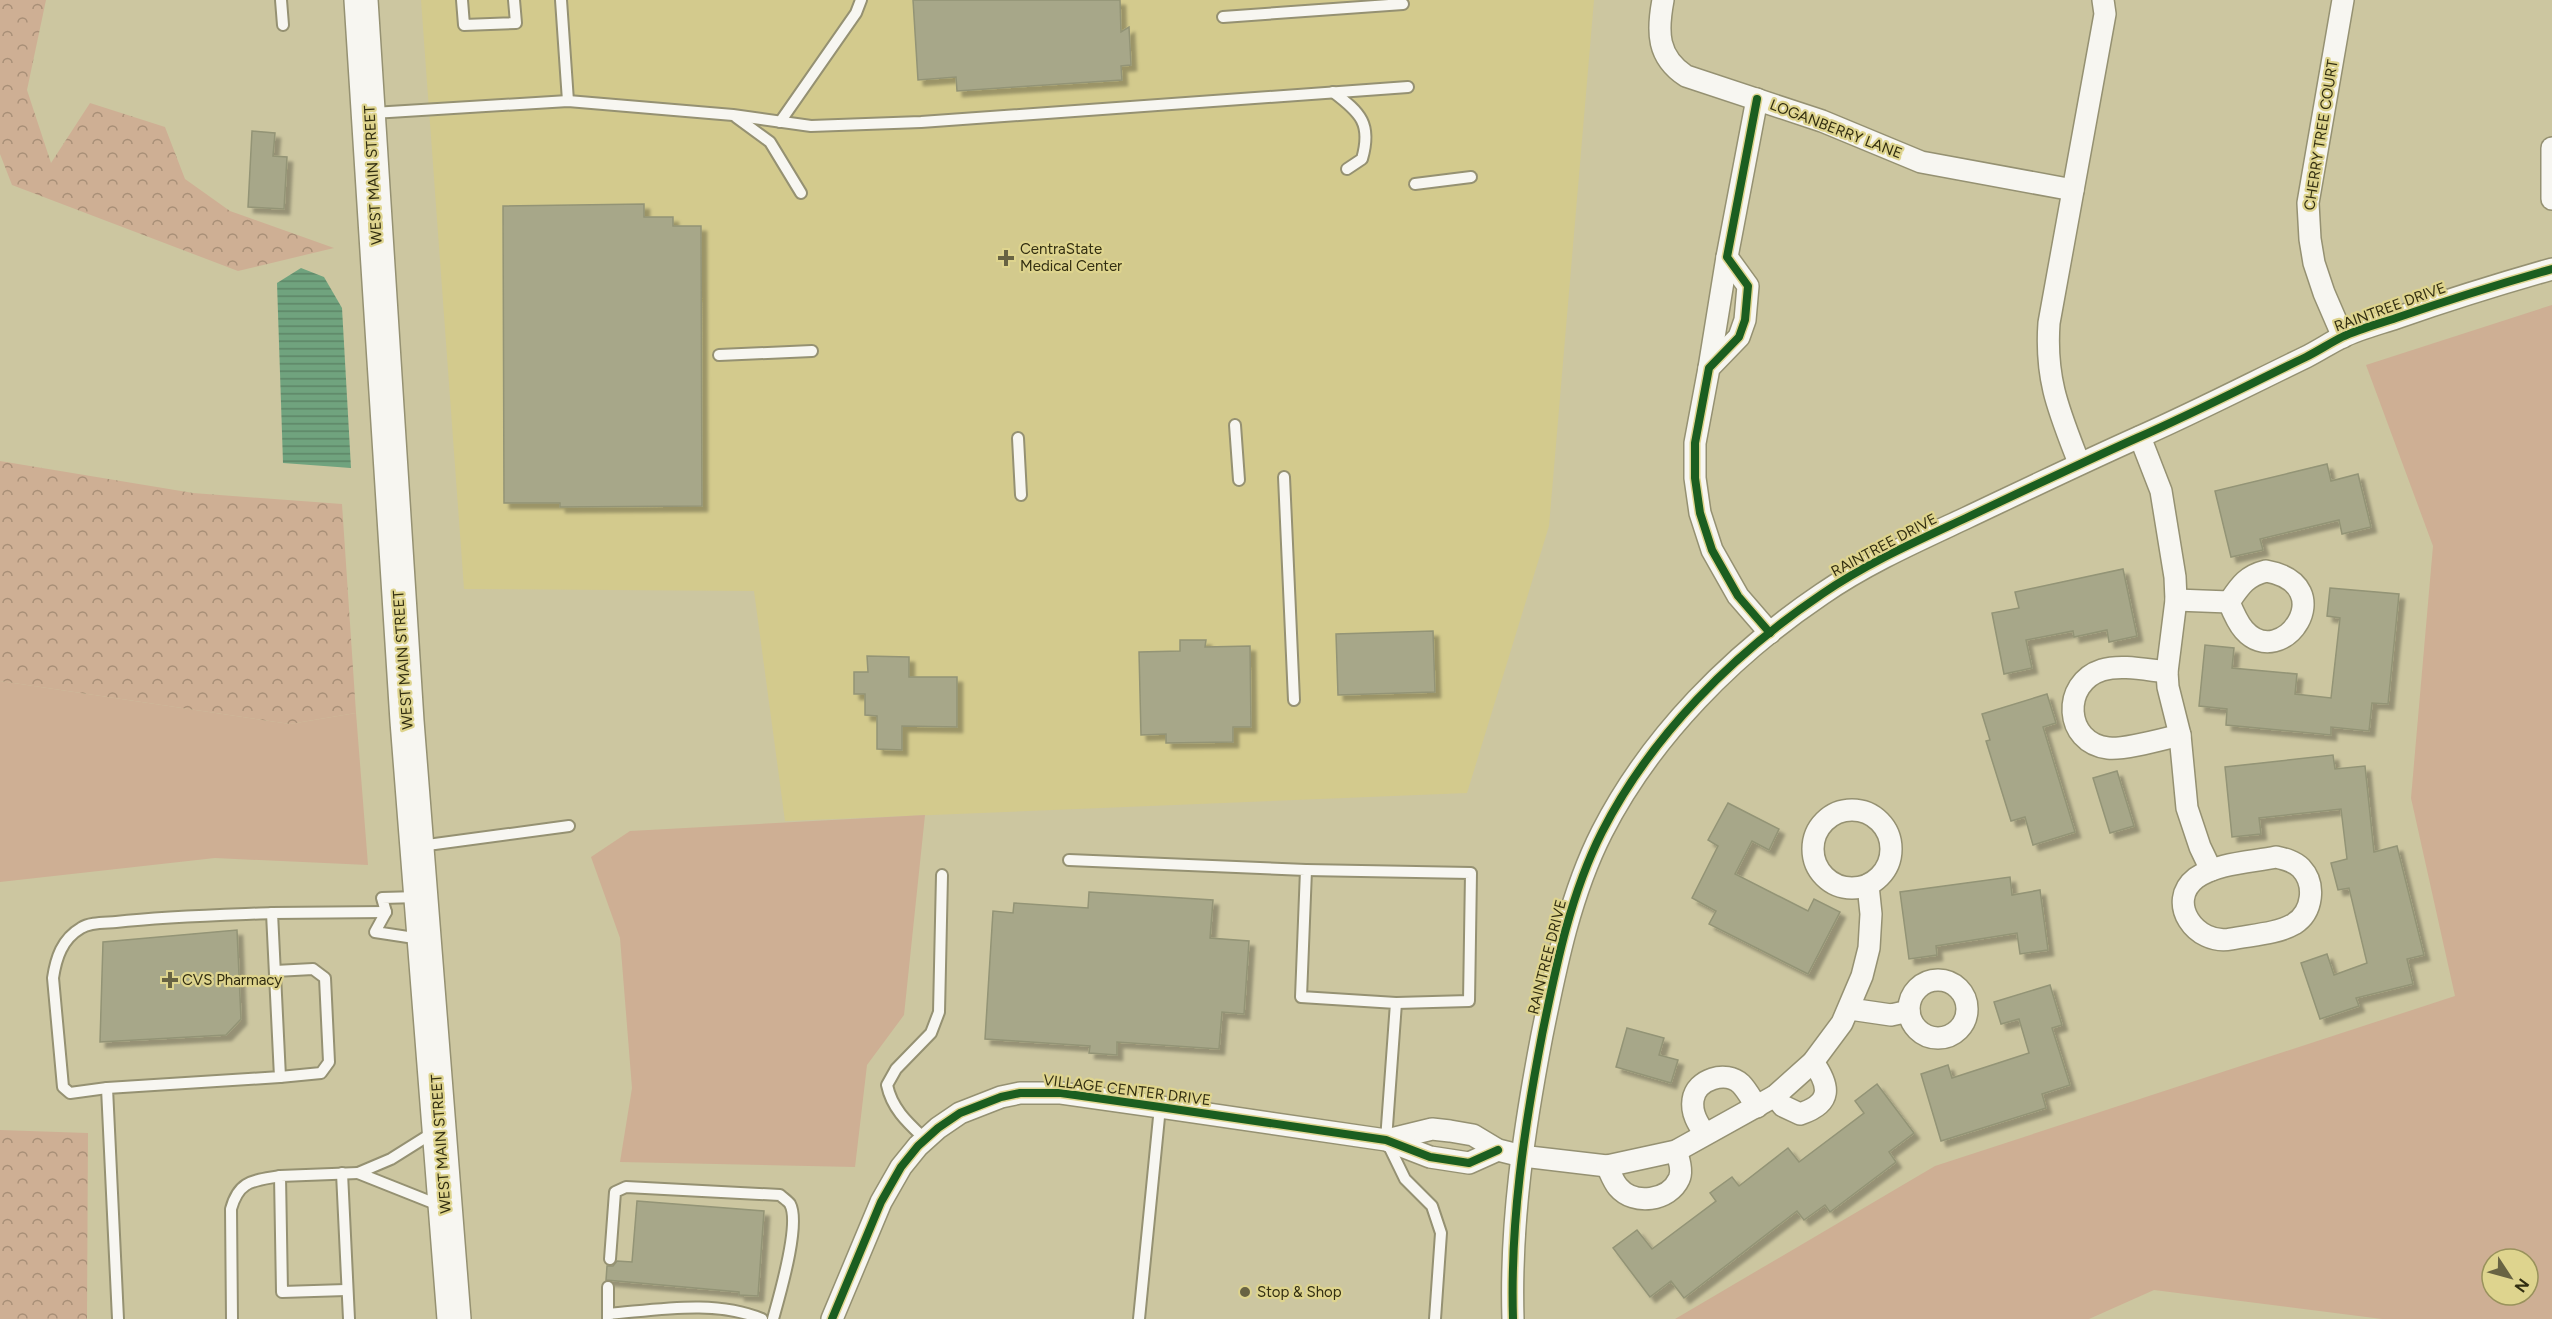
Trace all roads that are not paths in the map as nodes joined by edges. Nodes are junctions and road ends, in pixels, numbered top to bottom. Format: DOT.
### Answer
graph roads {
  1 [pos="281,0"];
  2 [pos="361,0"];
  3 [pos="462,0"];
  4 [pos="514,0"];
  5 [pos="561,0"];
  6 [pos="861,0"];
  7 [pos="1663,0"];
  8 [pos="2103,0"];
  9 [pos="2343,0"];
  10 [pos="1402,4"];
  11 [pos="1223,17"];
  12 [pos="283,26"];
  13 [pos="1408,87"];
  14 [pos="1333,92"];
  15 [pos="1757,99"];
  16 [pos="568,101"];
  17 [pos="370,113"];
  18 [pos="733,115"];
  19 [pos="780,122"];
  20 [pos="2552,148"];
  21 [pos="1347,169"];
  22 [pos="1471,177"];
  23 [pos="1415,184"];
  24 [pos="2073,190"];
  25 [pos="801,193"];
  26 [pos="2552,200"];
  27 [pos="1727,256"];
  28 [pos="2552,269"];
  29 [pos="2343,337"];
  30 [pos="812,351"];
  31 [pos="719,355"];
  32 [pos="1709,368"];
  33 [pos="1235,424"];
  34 [pos="2140,437"];
  35 [pos="1018,438"];
  36 [pos="2079,463"];
  37 [pos="1284,477"];
  38 [pos="1239,480"];
  39 [pos="1022,495"];
  40 [pos="2176,600"];
  41 [pos="2229,602"];
  42 [pos="1770,633"];
  43 [pos="2167,672"];
  44 [pos="1294,699"];
  45 [pos="2180,735"];
  46 [pos="569,825"];
  47 [pos="417,846"];
  48 [pos="1069,860"];
  49 [pos="1306,870"];
  50 [pos="2211,870"];
  51 [pos="942,875"];
  52 [pos="1868,885"];
  53 [pos="421,897"];
  54 [pos="386,912"];
  55 [pos="272,913"];
  56 [pos="424,939"];
  57 [pos="275,971"];
  58 [pos="1396,1003"];
  59 [pos="1850,1009"];
  60 [pos="1909,1011"];
  61 [pos="1813,1062"];
  62 [pos="280,1077"];
  63 [pos="107,1088"];
  64 [pos="1775,1096"];
  65 [pos="1160,1107"];
  66 [pos="1757,1107"];
  67 [pos="439,1129"];
  68 [pos="1705,1134"];
  69 [pos="925,1139"];
  70 [pos="1386,1140"];
  71 [pos="1676,1151"];
  72 [pos="1522,1156"];
  73 [pos="1607,1166"];
  74 [pos="342,1173"];
  75 [pos="358,1173"];
  76 [pos="280,1176"];
  77 [pos="446,1207"];
  78 [pos="610,1259"];
  79 [pos="608,1287"];
  80 [pos="346,1290"];
  81 [pos="608,1316"];
  82 [pos="118,1319"];
  83 [pos="232,1319"];
  84 [pos="349,1319"];
  85 [pos="454,1319"];
  86 [pos="762,1319"];
  87 [pos="773,1319"];
  88 [pos="832,1319"];
  89 [pos="1139,1319"];
  90 [pos="1435,1319"];
  91 [pos="1513,1319"];
  1 -- 12 [label="lane"];
  2 -- 17 [label="main road, WEST MAIN STREET"];
  3 -- 4 [label="lane"];
  5 -- 16 [label="lane"];
  6 -- 19 [label="lane"];
  7 -- 15 [label="street, LOGANBERRY LANE"];
  8 -- 24 [label="street"];
  9 -- 29 [label="street, CHERRY TREE COURT"];
  10 -- 11 [label="lane"];
  13 -- 14 [label="lane"];
  14 -- 19 [label="lane"];
  14 -- 21 [label="lane"];
  15 -- 24 [label="street, LOGANBERRY LANE"];
  15 -- 27 [label="street"];
  16 -- 17 [label="lane"];
  16 -- 18 [label="lane"];
  17 -- 47 [label="main road, WEST MAIN STREET"];
  18 -- 19 [label="lane"];
  18 -- 25 [label="lane"];
  20 -- 26 [label="street"];
  22 -- 23 [label="lane"];
  24 -- 36 [label="street"];
  27 -- 32 [label="street"];
  27 -- 32 [label="street"];
  28 -- 29 [label="street, RAINTREE DRIVE"];
  29 -- 34 [label="street, RAINTREE DRIVE"];
  30 -- 31 [label="lane"];
  32 -- 42 [label="street"];
  33 -- 38 [label="lane"];
  34 -- 36 [label="street, RAINTREE DRIVE"];
  34 -- 40 [label="street"];
  35 -- 39 [label="lane"];
  36 -- 42 [label="street, RAINTREE DRIVE"];
  37 -- 44 [label="lane"];
  40 -- 41 [label="street"];
  40 -- 43 [label="street"];
  42 -- 72 [label="street, RAINTREE DRIVE"];
  43 -- 45 [label="street"];
  43 -- 45 [label="street"];
  45 -- 50 [label="street"];
  46 -- 47 [label="lane"];
  47 -- 53 [label="main road, WEST MAIN STREET"];
  48 -- 49 [label="lane"];
  49 -- 58 [label="lane"];
  49 -- 58 [label="lane"];
  50 -- 50 [label="street"];
  51 -- 69 [label="lane"];
  52 -- 59 [label="street, VILLAGE CENTER DRIVE"];
  53 -- 54 [label="lane"];
  53 -- 56 [label="main road, WEST MAIN STREET"];
  54 -- 55 [label="lane"];
  54 -- 56 [label="lane"];
  55 -- 57 [label="lane"];
  55 -- 63 [label="lane"];
  56 -- 67 [label="main road, WEST MAIN STREET"];
  57 -- 62 [label="lane"];
  57 -- 62 [label="lane"];
  58 -- 70 [label="lane"];
  59 -- 60 [label="street"];
  59 -- 61 [label="street, VILLAGE CENTER DRIVE"];
  61 -- 64 [label="street, VILLAGE CENTER DRIVE"];
  61 -- 64 [label="street"];
  62 -- 63 [label="lane"];
  63 -- 82 [label="lane"];
  64 -- 66 [label="street, VILLAGE CENTER DRIVE"];
  65 -- 69 [label="street, VILLAGE CENTER DRIVE"];
  65 -- 70 [label="street, VILLAGE CENTER DRIVE"];
  65 -- 89 [label="lane"];
  66 -- 68 [label="street, VILLAGE CENTER DRIVE"];
  66 -- 68 [label="street"];
  67 -- 75 [label="lane"];
  67 -- 77 [label="main road, WEST MAIN STREET"];
  68 -- 71 [label="street, VILLAGE CENTER DRIVE"];
  69 -- 88 [label="street, VILLAGE CENTER DRIVE"];
  70 -- 72 [label="street, VILLAGE CENTER DRIVE"];
  70 -- 90 [label="lane"];
  71 -- 73 [label="street, VILLAGE CENTER DRIVE"];
  71 -- 73 [label="street"];
  72 -- 73 [label="street, VILLAGE CENTER DRIVE"];
  72 -- 91 [label="street, RAINTREE DRIVE"];
  74 -- 75 [label="lane"];
  74 -- 76 [label="lane"];
  74 -- 80 [label="lane"];
  75 -- 77 [label="lane"];
  76 -- 80 [label="lane"];
  76 -- 83 [label="lane"];
  77 -- 85 [label="main road, WEST MAIN STREET"];
  78 -- 87 [label="lane"];
  79 -- 81 [label="lane"];
  80 -- 84 [label="lane"];
  81 -- 86 [label="lane"];
}
